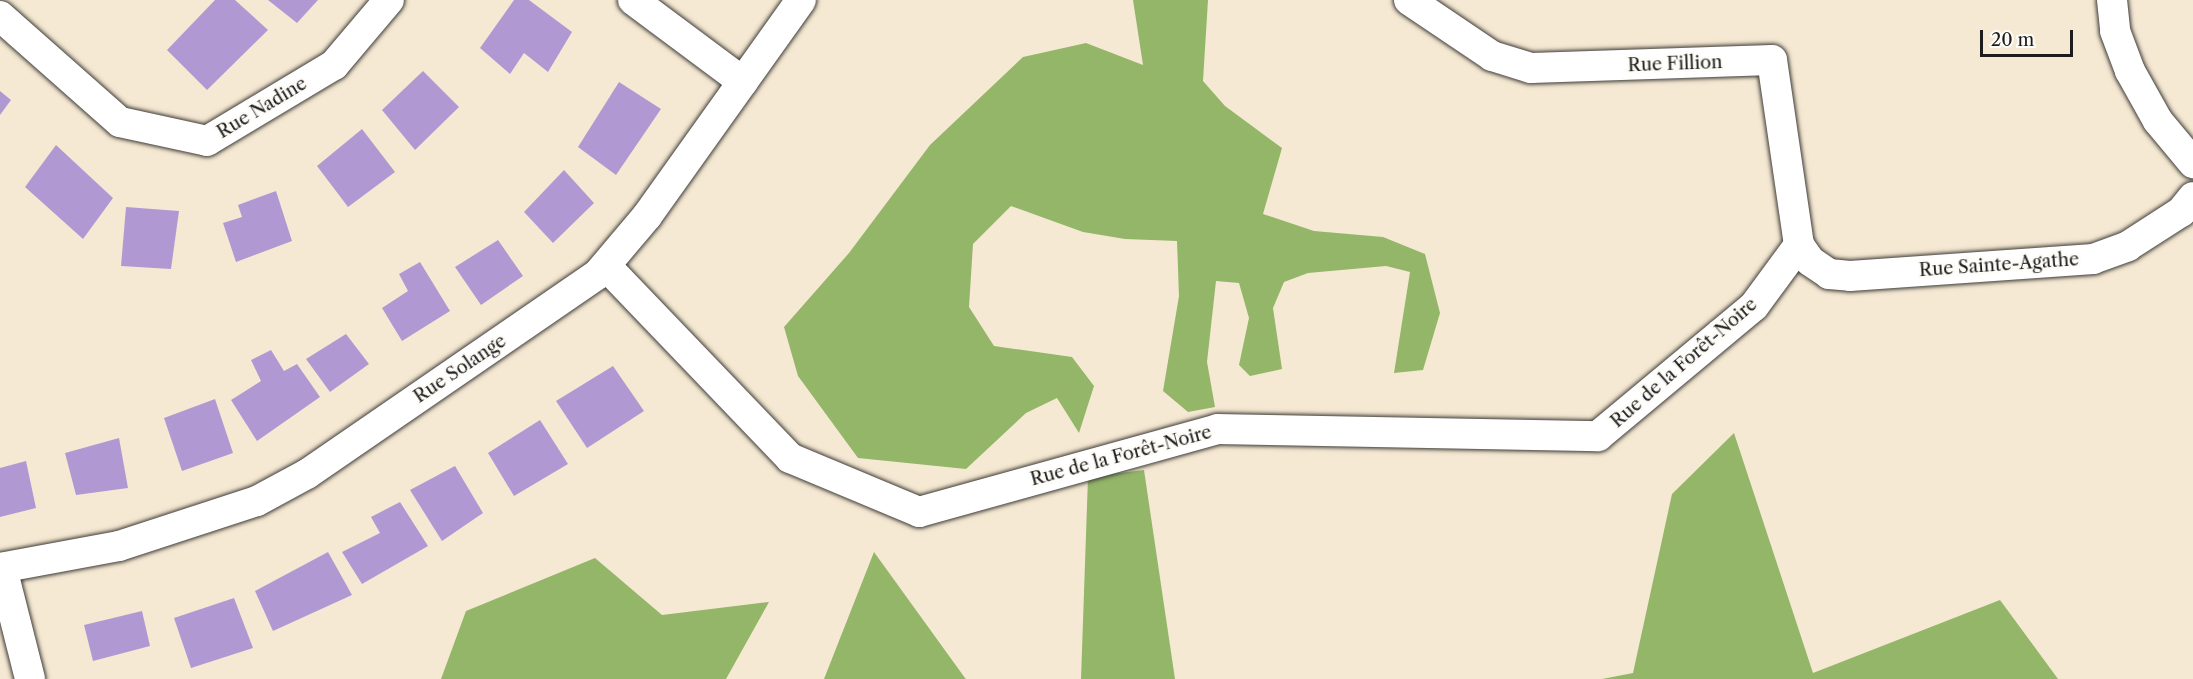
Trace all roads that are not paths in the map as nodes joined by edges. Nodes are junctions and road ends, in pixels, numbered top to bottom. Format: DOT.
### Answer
graph roads {
  1 [pos="389,0"];
  2 [pos="633,0"];
  3 [pos="801,0"];
  4 [pos="1409,0"];
  5 [pos="2112,0"];
  6 [pos="0,16"];
  7 [pos="743,82"];
  8 [pos="2193,163"];
  9 [pos="2193,197"];
  10 [pos="1799,245"];
  11 [pos="606,266"];
  12 [pos="1,568"];
  13 [pos="30,679"];
  1 -- 6 [label="street, Rue Nadine"];
  2 -- 7 [label="street"];
  3 -- 7 [label="street, Rue Solange"];
  4 -- 10 [label="street, Rue Fillion"];
  5 -- 8 [label="street"];
  7 -- 11 [label="street, Rue Solange"];
  9 -- 10 [label="street, Rue Sainte-Agathe"];
  10 -- 11 [label="street, Rue de la Forêt-Noire"];
  11 -- 12 [label="street, Rue Solange"];
  12 -- 13 [label="street"];
}
